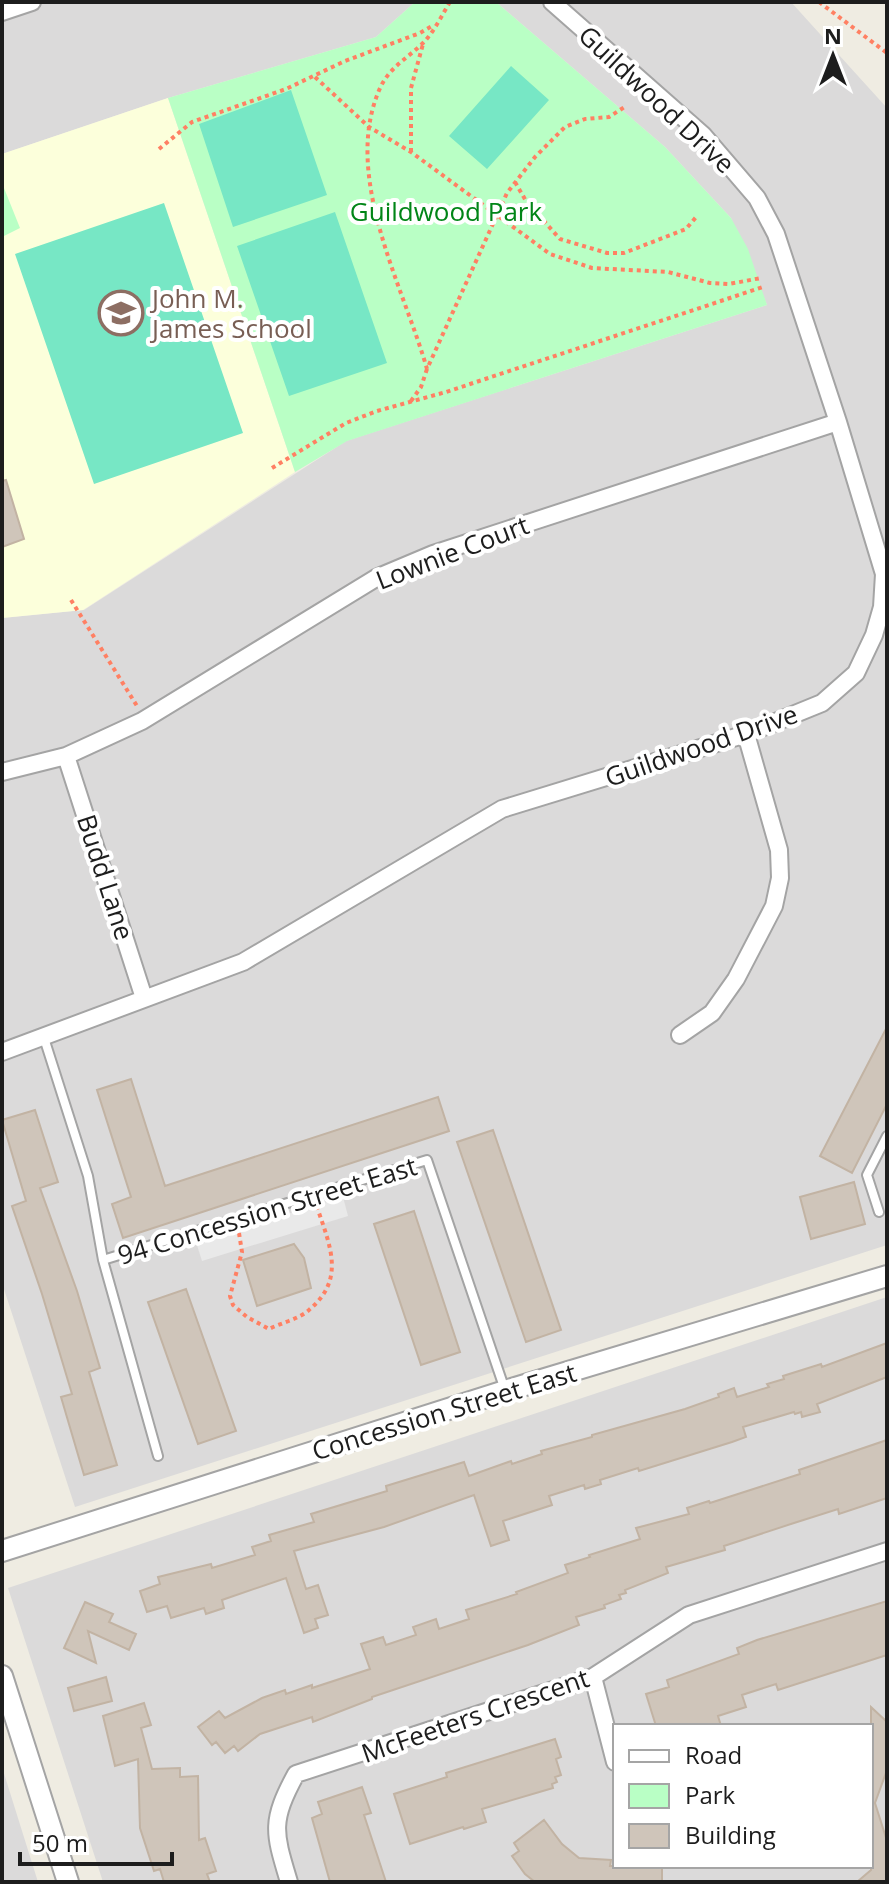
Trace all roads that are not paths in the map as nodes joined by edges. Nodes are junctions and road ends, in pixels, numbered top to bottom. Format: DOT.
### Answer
graph roads {
  1 [pos="32,2"];
  2 [pos="552,2"];
  3 [pos="2,12"];
  4 [pos="838,422"];
  5 [pos="746,734"];
  6 [pos="66,756"];
  7 [pos="2,772"];
  8 [pos="144,998"];
  9 [pos="680,1035"];
  10 [pos="44,1038"];
  11 [pos="2,1052"];
  12 [pos="887,1136"];
  13 [pos="879,1212"];
  14 [pos="103,1260"];
  15 [pos="887,1276"];
  16 [pos="505,1391"];
  17 [pos="158,1456"];
  18 [pos="2,1551"];
  19 [pos="887,1551"];
  20 [pos="2,1676"];
  21 [pos="593,1677"];
  22 [pos="613,1754"];
  23 [pos="68,1882"];
  24 [pos="289,1882"];
  1 -- 3 [label="street"];
  2 -- 4 [label="street, Guildwood Drive"];
  4 -- 5 [label="street, Guildwood Drive"];
  4 -- 6 [label="street, Lownie Court"];
  5 -- 8 [label="street, Guildwood Drive"];
  5 -- 9 [label="street"];
  6 -- 7 [label="street, Lownie Court"];
  6 -- 8 [label="street, Budd Lane"];
  8 -- 10 [label="street, Guildwood Drive"];
  10 -- 11 [label="street, Guildwood Drive"];
  10 -- 14 [label="lane, 94 Concession Street East"];
  12 -- 13 [label="lane"];
  14 -- 16 [label="lane, 94 Concession Street East"];
  14 -- 17 [label="lane, 94 Concession Street East"];
  15 -- 16 [label="street, Concession Street East"];
  16 -- 18 [label="street, Concession Street East"];
  19 -- 21 [label="street, McFeeters Crescent"];
  20 -- 23 [label="street"];
  21 -- 22 [label="street"];
  21 -- 24 [label="street, McFeeters Crescent"];
}
